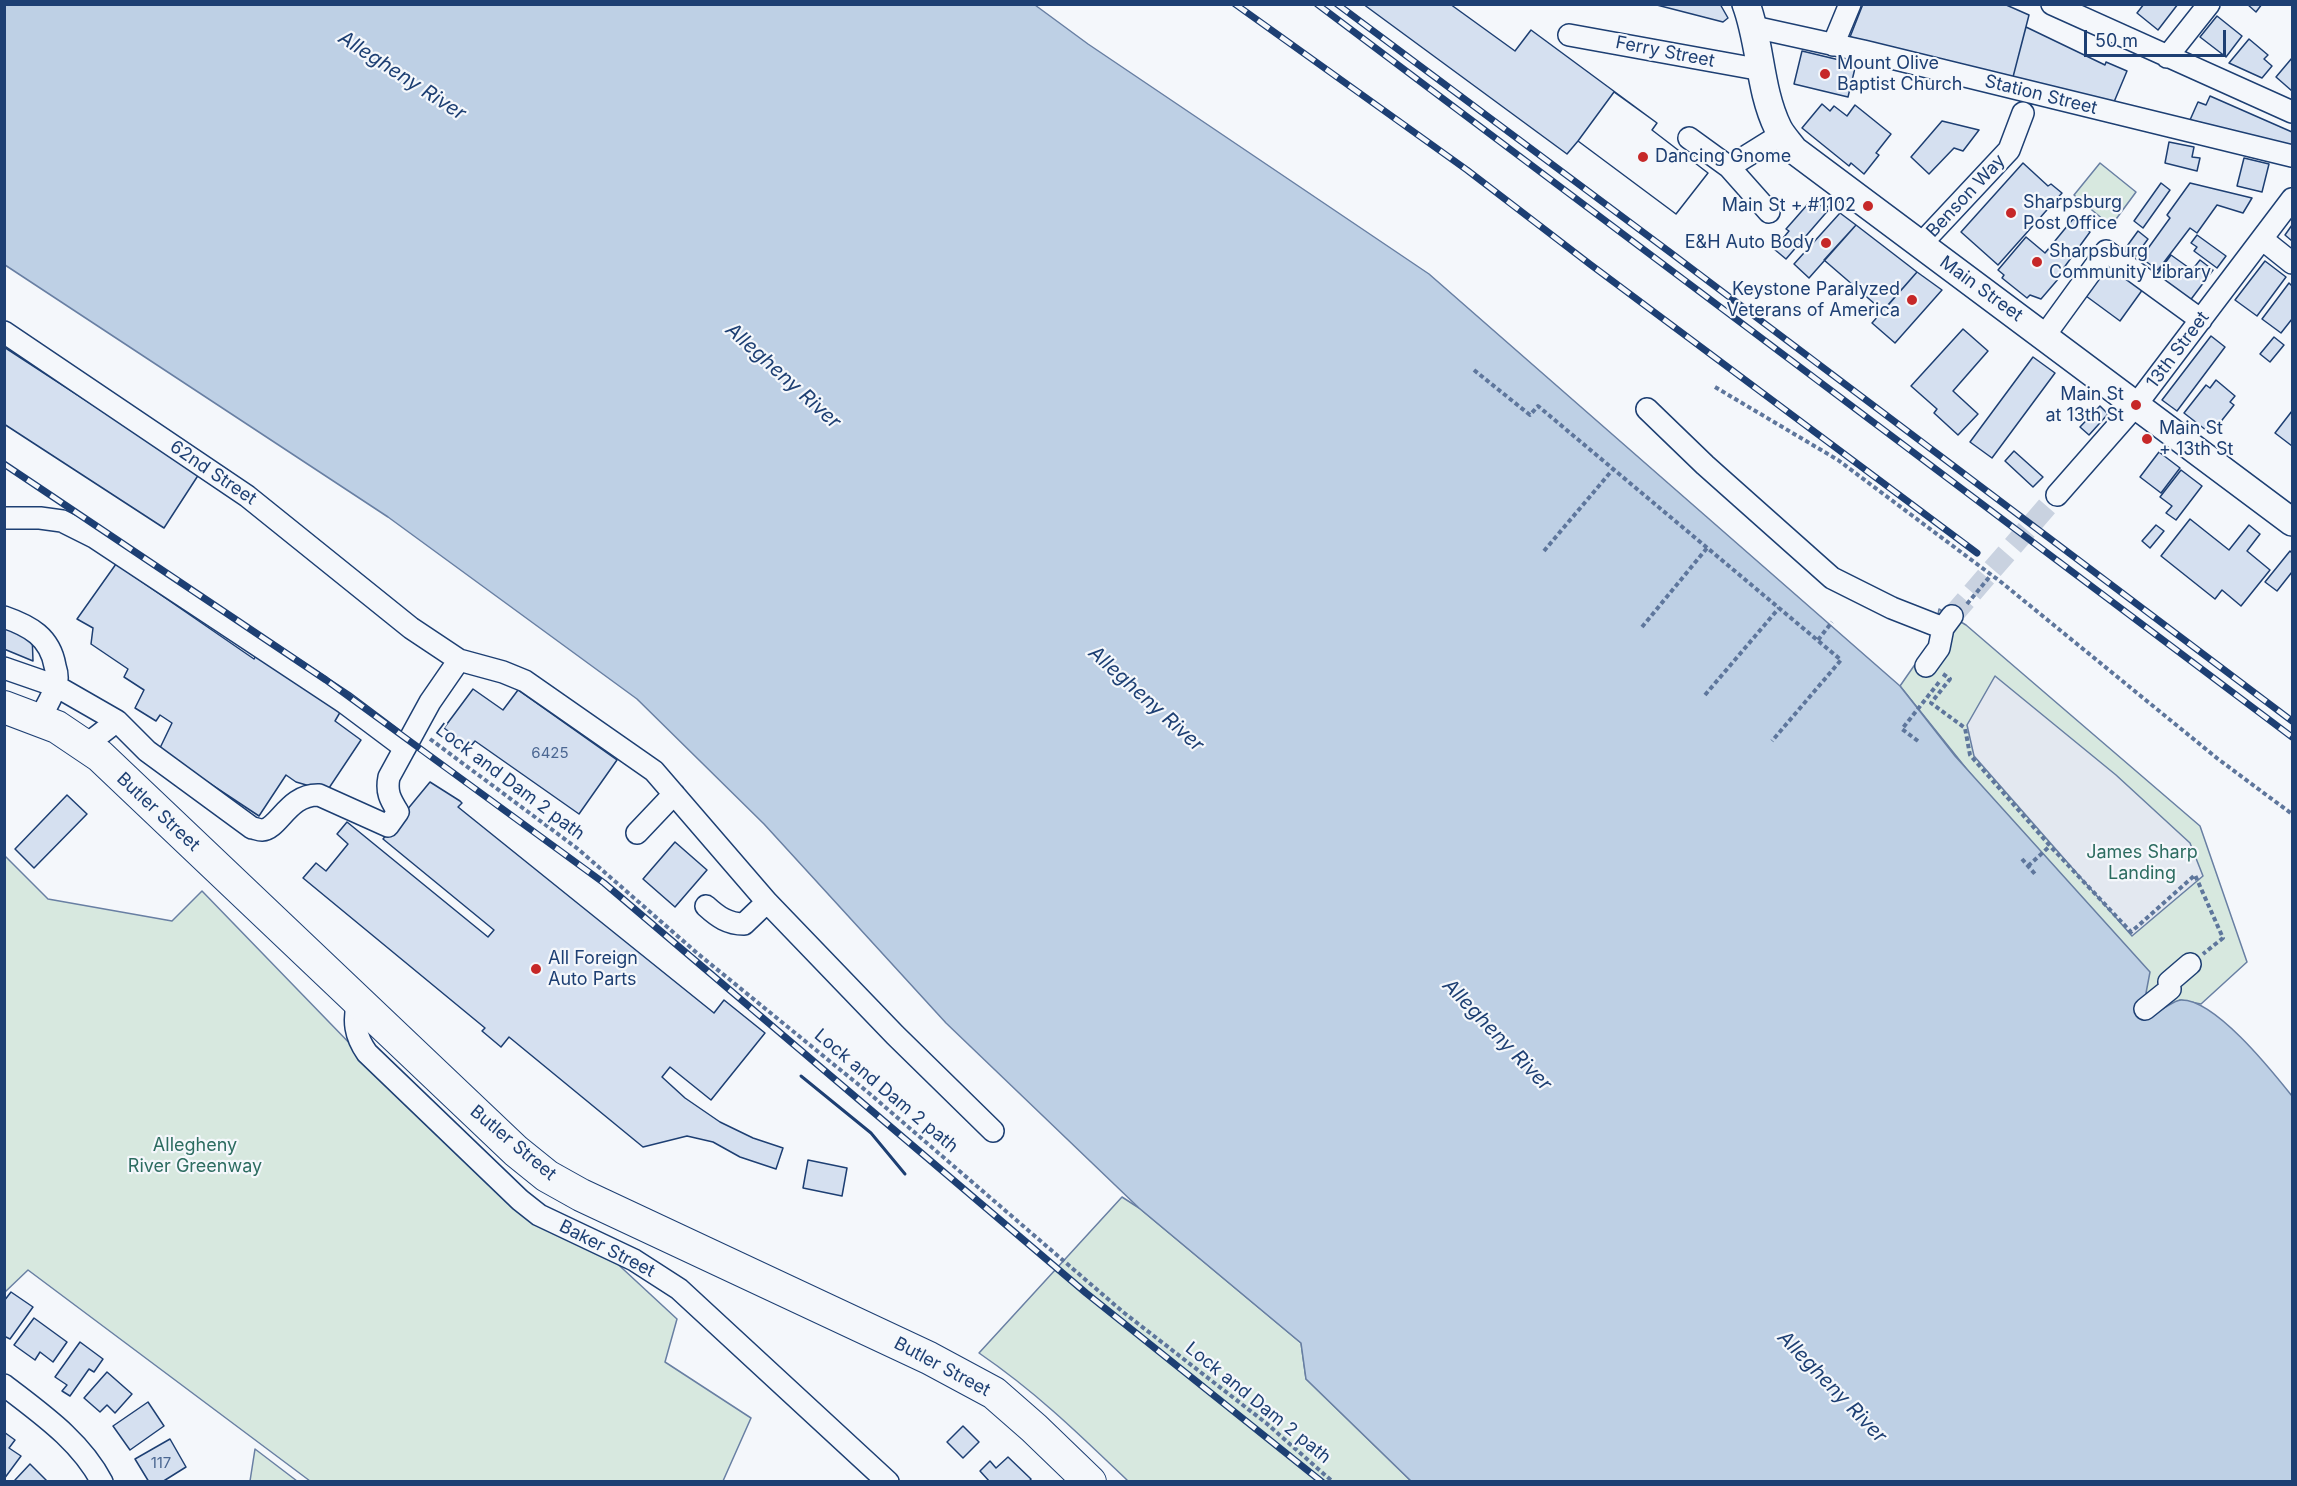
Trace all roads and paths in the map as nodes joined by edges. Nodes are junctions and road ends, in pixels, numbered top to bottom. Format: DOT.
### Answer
graph roads {
  1 [pos="1850,4"];
  2 [pos="2052,4"];
  3 [pos="2209,4"];
  4 [pos="1750,16"];
  5 [pos="1569,34"];
  6 [pos="1833,45"];
  7 [pos="2167,57"];
  8 [pos="1762,70"];
  9 [pos="2292,112"];
  10 [pos="2023,113"];
  11 [pos="1782,134"];
  12 [pos="1689,138"];
  13 [pos="2292,156"];
  14 [pos="1729,167"];
  15 [pos="2292,199"];
  16 [pos="1769,212"];
  17 [pos="2262,240"];
  18 [pos="1921,244"];
  19 [pos="2292,263"];
  20 [pos="2201,320"];
  21 [pos="4,332"];
  22 [pos="2044,335"];
  23 [pos="1474,370"];
  24 [pos="1715,387"];
  25 [pos="2136,405"];
  26 [pos="1647,409"];
  27 [pos="1614,468"];
  28 [pos="2057,495"];
  29 [pos="4,518"];
  30 [pos="2292,522"];
  31 [pos="1707,548"];
  32 [pos="1544,550"];
  33 [pos="1991,575"];
  34 [pos="1779,608"];
  35 [pos="4,617"];
  36 [pos="1953,617"];
  37 [pos="1832,622"];
  38 [pos="1642,627"];
  39 [pos="1818,640"];
  40 [pos="459,660"];
  41 [pos="4,668"];
  42 [pos="1933,668"];
  43 [pos="56,686"];
  44 [pos="1705,695"];
  45 [pos="4,707"];
  46 [pos="40,719"];
  47 [pos="117,721"];
  48 [pos="416,729"];
  49 [pos="1772,741"];
  50 [pos="1918,741"];
  51 [pos="87,745"];
  52 [pos="405,748"];
  53 [pos="674,794"];
  54 [pos="2292,814"];
  55 [pos="637,833"];
  56 [pos="2050,846"];
  57 [pos="2022,859"];
  58 [pos="2028,866"];
  59 [pos="2035,874"];
  60 [pos="768,902"];
  61 [pos="706,906"];
  62 [pos="2190,964"];
  63 [pos="358,1002"];
  64 [pos="2145,1009"];
  65 [pos="993,1131"];
  66 [pos="4,1385"];
  67 [pos="102,1482"];
  68 [pos="888,1482"];
  69 [pos="1090,1482"];
  70 [pos="1333,1482"];
  1 -- 6 [label="street"];
  2 -- 7 [label="street"];
  3 -- 7 [label="street"];
  4 -- 6 [label="street, Station Street"];
  4 -- 8 [label="main road, Main Street"];
  5 -- 8 [label="street, Ferry Street"];
  6 -- 13 [label="street, Station Street"];
  7 -- 9 [label="street"];
  8 -- 11 [label="main road, Main Street"];
  10 -- 18 [label="street, Benson Way"];
  11 -- 14 [label="street"];
  11 -- 18 [label="main road, Main Street"];
  12 -- 14 [label="street"];
  14 -- 16 [label="street"];
  15 -- 17 [label="street, 13th Street"];
  17 -- 19 [label="street"];
  17 -- 20 [label="street, 13th Street"];
  18 -- 22 [label="main road, Main Street"];
  20 -- 22 [label="street"];
  20 -- 25 [label="street, 13th Street"];
  21 -- 40 [label="street, 62nd Street"];
  22 -- 25 [label="main road, Main Street"];
  23 -- 27 [label="path"];
  24 -- 33 [label="path"];
  25 -- 28 [label="street, 13th Street"];
  25 -- 30 [label="main road, Main Street"];
  26 -- 36 [label="street"];
  27 -- 31 [label="path"];
  27 -- 32 [label="path"];
  29 -- 52 [label="street"];
  31 -- 34 [label="path"];
  31 -- 38 [label="path"];
  33 -- 36 [label="path"];
  33 -- 54 [label="path"];
  34 -- 39 [label="path"];
  34 -- 44 [label="path"];
  35 -- 43 [label="street"];
  36 -- 42 [label="street"];
  37 -- 39 [label="path"];
  39 -- 49 [label="path"];
  40 -- 48 [label="street"];
  40 -- 53 [label="street, 62nd Street"];
  41 -- 43 [label="street"];
  42 -- 50 [label="path"];
  42 -- 56 [label="path"];
  43 -- 46 [label="street"];
  43 -- 47 [label="street"];
  45 -- 46 [label="highway, Butler Street"];
  46 -- 51 [label="highway, Butler Street"];
  47 -- 51 [label="street"];
  47 -- 52 [label="street"];
  48 -- 52 [label="street"];
  48 -- 70 [label="path, Lock and Dam 2 path"];
  51 -- 63 [label="highway, Butler Street"];
  53 -- 55 [label="street"];
  53 -- 60 [label="street, 62nd Street"];
  56 -- 58 [label="path"];
  56 -- 62 [label="path"];
  57 -- 58 [label="path"];
  58 -- 59 [label="path"];
  60 -- 61 [label="street"];
  60 -- 65 [label="street, 62nd Street"];
  62 -- 64 [label="street"];
  63 -- 68 [label="street, Baker Street"];
  63 -- 69 [label="highway, Butler Street"];
  66 -- 67 [label="street"];
}
